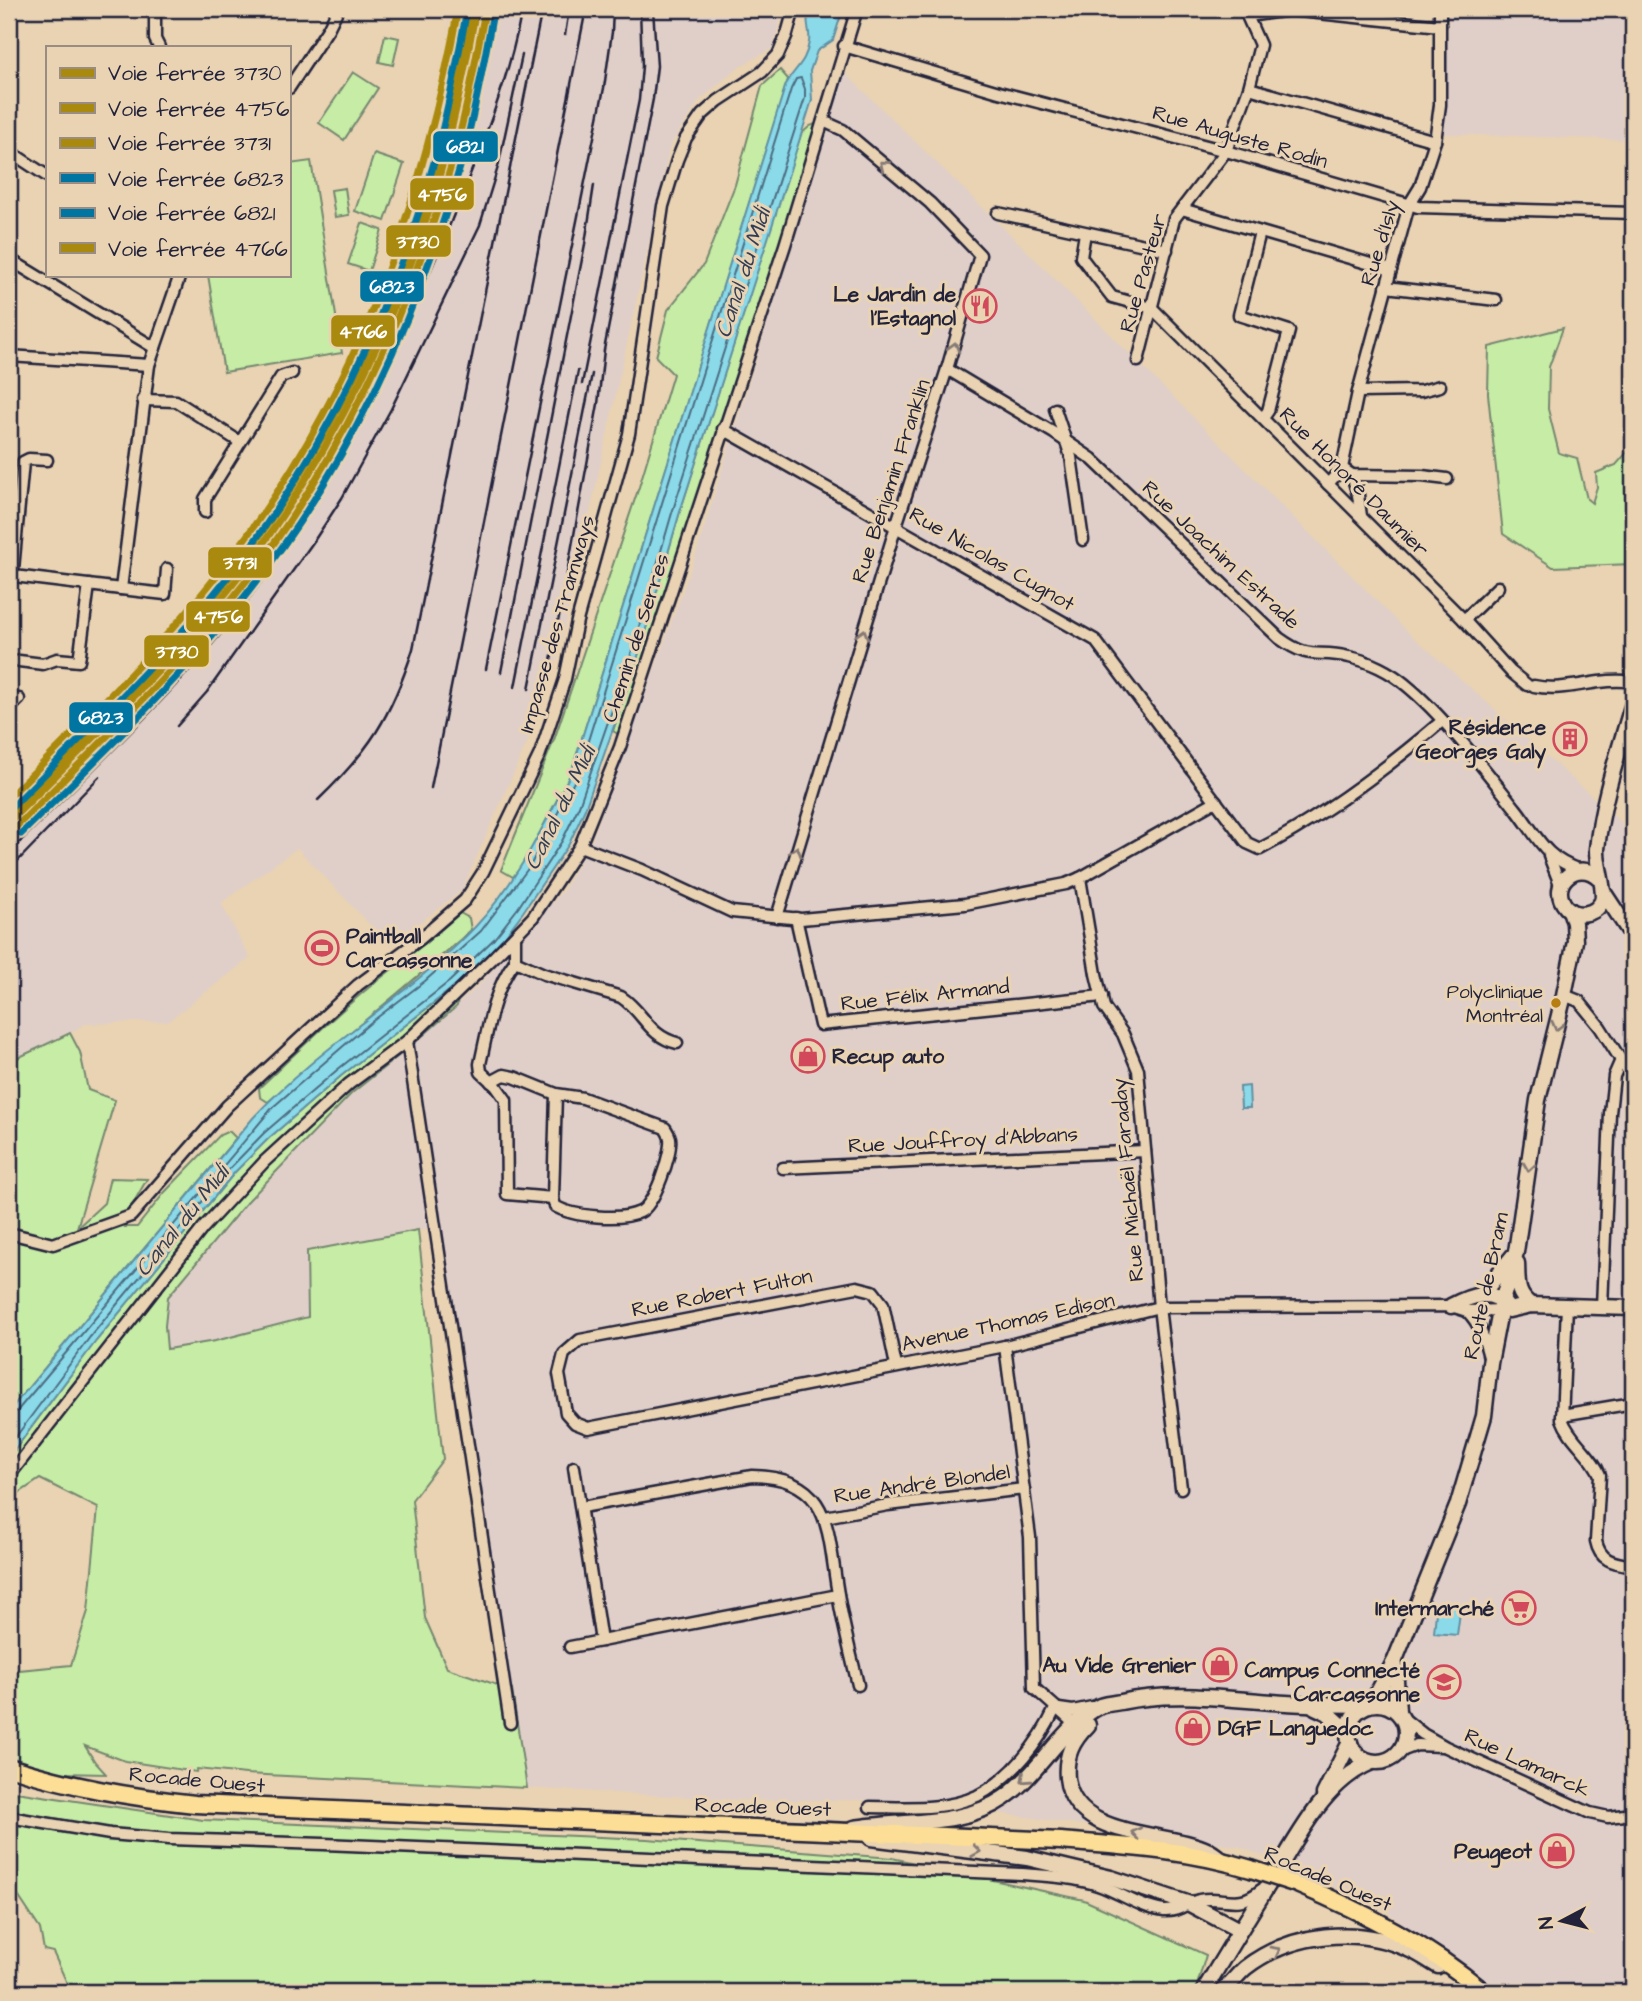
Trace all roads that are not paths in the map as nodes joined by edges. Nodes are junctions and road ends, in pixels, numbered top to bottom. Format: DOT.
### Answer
graph roads {
  1 [pos="155,9"];
  2 [pos="338,9"];
  3 [pos="857,9"];
  4 [pos="1440,9"];
  5 [pos="1246,12"];
  6 [pos="792,13"];
  7 [pos="1440,26"];
  8 [pos="158,46"];
  9 [pos="844,46"];
  10 [pos="290,86"];
  11 [pos="1250,88"];
  12 [pos="824,121"];
  13 [pos="1436,141"];
  14 [pos="9,151"];
  15 [pos="1226,151"];
  16 [pos="46,175"];
  17 [pos="1409,205"];
  18 [pos="1182,209"];
  19 [pos="998,213"];
  20 [pos="1633,213"];
  21 [pos="1260,232"];
  22 [pos="1085,233"];
  23 [pos="1167,250"];
  24 [pos="9,259"];
  25 [pos="1391,270"];
  26 [pos="180,276"];
  27 [pos="1386,288"];
  28 [pos="1496,300"];
  29 [pos="1152,307"];
  30 [pos="155,348"];
  31 [pos="9,356"];
  32 [pos="1138,362"];
  33 [pos="149,365"];
  34 [pos="947,369"];
  35 [pos="292,373"];
  36 [pos="1440,386"];
  37 [pos="1358,392"];
  38 [pos="143,404"];
  39 [pos="1055,410"];
  40 [pos="1263,418"];
  41 [pos="723,429"];
  42 [pos="240,442"];
  43 [pos="1067,442"];
  44 [pos="47,460"];
  45 [pos="1342,468"];
  46 [pos="1352,475"];
  47 [pos="1447,479"];
  48 [pos="1328,484"];
  49 [pos="205,512"];
  50 [pos="1361,516"];
  51 [pos="896,526"];
  52 [pos="1083,540"];
  53 [pos="167,569"];
  54 [pos="11,579"];
  55 [pos="89,584"];
  56 [pos="1498,586"];
  57 [pos="121,589"];
  58 [pos="1464,620"];
  59 [pos="19,661"];
  60 [pos="1633,682"];
  61 [pos="19,699"];
  62 [pos="1633,703"];
  63 [pos="9,709"];
  64 [pos="1442,721"];
  65 [pos="1633,791"];
  66 [pos="1633,798"];
  67 [pos="1216,801"];
  68 [pos="580,846"];
  69 [pos="1597,851"];
  70 [pos="1547,852"];
  71 [pos="1582,870"];
  72 [pos="1080,878"];
  73 [pos="1599,878"];
  74 [pos="1561,887"];
  75 [pos="1604,893"];
  76 [pos="1570,910"];
  77 [pos="777,917"];
  78 [pos="796,918"];
  79 [pos="515,936"];
  80 [pos="1633,937"];
  81 [pos="515,961"];
  82 [pos="1564,995"];
  83 [pos="1102,996"];
  84 [pos="407,1041"];
  85 [pos="677,1043"];
  86 [pos="1620,1060"];
  87 [pos="1633,1079"];
  88 [pos="491,1082"];
  89 [pos="556,1094"];
  90 [pos="1145,1151"];
  91 [pos="783,1168"];
  92 [pos="553,1198"];
  93 [pos="9,1233"];
  94 [pos="1516,1252"];
  95 [pos="1482,1294"];
  96 [pos="1531,1305"];
  97 [pos="1451,1306"];
  98 [pos="1566,1306"];
  99 [pos="1159,1307"];
  100 [pos="1504,1307"];
  101 [pos="1602,1307"];
  102 [pos="1633,1308"];
  103 [pos="1467,1311"];
  104 [pos="1005,1346"];
  105 [pos="1490,1363"];
  106 [pos="896,1366"];
  107 [pos="1633,1403"];
  108 [pos="566,1413"];
  109 [pos="1562,1415"];
  110 [pos="1485,1416"];
  111 [pos="574,1467"];
  112 [pos="9,1476"];
  113 [pos="1181,1488"];
  114 [pos="1024,1489"];
  115 [pos="582,1507"];
  116 [pos="825,1517"];
  117 [pos="1633,1566"];
  118 [pos="838,1595"];
  119 [pos="601,1641"];
  120 [pos="570,1647"];
  121 [pos="1395,1660"];
  122 [pos="858,1685"];
  123 [pos="1120,1702"];
  124 [pos="1368,1704"];
  125 [pos="1311,1705"];
  126 [pos="1101,1706"];
  127 [pos="1055,1709"];
  128 [pos="1401,1715"];
  129 [pos="510,1723"];
  130 [pos="1072,1729"];
  131 [pos="1349,1737"];
  132 [pos="1446,1746"];
  133 [pos="1401,1751"];
  134 [pos="1372,1762"];
  135 [pos="9,1767"];
  136 [pos="870,1807"];
  137 [pos="1315,1812"];
  138 [pos="1633,1814"];
  139 [pos="9,1817"];
  140 [pos="836,1831"];
  141 [pos="1223,1861"];
  142 [pos="1270,1883"];
  143 [pos="1191,1904"];
  144 [pos="1239,1930"];
  145 [pos="1203,1992"];
  146 [pos="1223,1992"];
  147 [pos="1473,1992"];
  148 [pos="1484,1992"];
  1 -- 8 [label="street"];
  2 -- 10 [label="street"];
  3 -- 9 [label="street, Chemin de Serres"];
  4 -- 7 [label="street, Rue d'Isly"];
  5 -- 7 [label="street"];
  5 -- 11 [label="street, Rue Pasteur"];
  6 -- 93 [label="street, Impasse des Tramways"];
  7 -- 13 [label="street, Rue d'Isly"];
  9 -- 12 [label="street, Chemin de Serres"];
  9 -- 15 [label="street, Rue Auguste Rodin"];
  11 -- 13 [label="street"];
  11 -- 15 [label="street, Rue Pasteur"];
  34 -- 12 [label="street, Rue Benjamin Franklin, one-way"];
  12 -- 41 [label="street, Chemin de Serres"];
  13 -- 17 [label="street, Rue d'Isly"];
  14 -- 16 [label="street"];
  15 -- 17 [label="street, Rue Auguste Rodin"];
  15 -- 18 [label="street, Rue Pasteur"];
  17 -- 20 [label="street, Rue Auguste Rodin"];
  17 -- 25 [label="street, Rue d'Isly"];
  18 -- 21 [label="street"];
  18 -- 23 [label="street, Rue Pasteur"];
  19 -- 22 [label="street"];
  21 -- 25 [label="street"];
  21 -- 40 [label="street"];
  22 -- 23 [label="street"];
  22 -- 29 [label="street"];
  23 -- 29 [label="street, Rue Pasteur"];
  24 -- 30 [label="street"];
  25 -- 27 [label="street, Rue d'Isly"];
  26 -- 30 [label="street"];
  27 -- 28 [label="street"];
  27 -- 37 [label="street, Rue d'Isly"];
  29 -- 32 [label="street, Rue Pasteur"];
  29 -- 40 [label="street, Rue Honoré Daumier"];
  30 -- 33 [label="street"];
  31 -- 33 [label="street"];
  33 -- 38 [label="street"];
  34 -- 43 [label="street, Rue Joachim Estrade"];
  34 -- 51 [label="street, Rue Benjamin Franklin"];
  35 -- 42 [label="street"];
  36 -- 37 [label="street"];
  37 -- 45 [label="street, Rue d'Isly"];
  38 -- 42 [label="street"];
  38 -- 57 [label="street"];
  39 -- 43 [label="street"];
  40 -- 48 [label="street, Rue Honoré Daumier"];
  41 -- 51 [label="street, Rue Nicolas Cugnot"];
  41 -- 68 [label="street, Chemin de Serres"];
  42 -- 49 [label="street"];
  43 -- 52 [label="street"];
  43 -- 64 [label="street, Rue Joachim Estrade"];
  44 -- 54 [label="street"];
  45 -- 46 [label="street"];
  45 -- 48 [label="street, Rue d'Isly"];
  46 -- 47 [label="street"];
  46 -- 50 [label="street"];
  48 -- 50 [label="street, Rue Honoré Daumier"];
  50 -- 58 [label="street, Rue Honoré Daumier"];
  51 -- 67 [label="street, Rue Nicolas Cugnot"];
  77 -- 51 [label="street, Rue Benjamin Franklin, one-way"];
  53 -- 57 [label="street"];
  54 -- 55 [label="street"];
  55 -- 57 [label="street"];
  55 -- 59 [label="street"];
  56 -- 58 [label="street"];
  58 -- 60 [label="street, Rue Honoré Daumier"];
  61 -- 63 [label="street"];
  62 -- 69 [label="main road"];
  64 -- 67 [label="street"];
  64 -- 70 [label="street, Rue Joachim Estrade"];
  65 -- 66 [label="street"];
  67 -- 72 [label="street"];
  68 -- 77 [label="street"];
  68 -- 79 [label="street, Chemin de Serres"];
  69 -- 71 [label="main road"];
  69 -- 73 [label="main road"];
  70 -- 71 [label="street, Rue Joachim Estrade"];
  70 -- 74 [label="street, Rue Joachim Estrade"];
  71 -- 73 [label="main road"];
  71 -- 74 [label="main road"];
  72 -- 78 [label="street"];
  72 -- 83 [label="street, Rue Michaël Faraday"];
  73 -- 75 [label="main road"];
  74 -- 76 [label="main road"];
  75 -- 76 [label="main road"];
  75 -- 80 [label="main road"];
  76 -- 82 [label="main road, Route de Bram"];
  77 -- 78 [label="street"];
  78 -- 83 [label="street, Rue Félix Armand"];
  79 -- 81 [label="street"];
  79 -- 84 [label="street, Chemin de Serres"];
  81 -- 85 [label="street"];
  81 -- 88 [label="street"];
  82 -- 86 [label="street"];
  82 -- 94 [label="main road, Route de Bram, one-way"];
  83 -- 90 [label="street, Rue Michaël Faraday"];
  84 -- 112 [label="street, Chemin de Serres"];
  84 -- 129 [label="street"];
  86 -- 87 [label="street"];
  86 -- 101 [label="street"];
  88 -- 89 [label="street"];
  88 -- 92 [label="street"];
  89 -- 92 [label="street"];
  89 -- 92 [label="street"];
  90 -- 91 [label="street, Rue Jouffroy d'Abbans"];
  90 -- 99 [label="street, Rue Michaël Faraday"];
  94 -- 95 [label="main road"];
  94 -- 96 [label="main road"];
  94 -- 100 [label="main road, Route de Bram"];
  95 -- 97 [label="main road"];
  95 -- 100 [label="main road"];
  96 -- 98 [label="main road"];
  96 -- 100 [label="main road"];
  97 -- 99 [label="street, Avenue Thomas Edison"];
  97 -- 103 [label="street, Avenue Thomas Edison"];
  98 -- 101 [label="main road"];
  98 -- 109 [label="street"];
  99 -- 104 [label="street, Avenue Thomas Edison"];
  99 -- 113 [label="street, Rue Michaël Faraday"];
  100 -- 103 [label="street, Avenue Thomas Edison"];
  100 -- 105 [label="main road, Route de Bram"];
  100 -- 110 [label="main road"];
  101 -- 102 [label="main road"];
  103 -- 105 [label="street"];
  104 -- 106 [label="street, Avenue Thomas Edison"];
  104 -- 114 [label="street"];
  105 -- 110 [label="main road, Route de Bram"];
  106 -- 108 [label="street, Avenue Thomas Edison"];
  106 -- 108 [label="street, Rue Robert Fulton"];
  107 -- 109 [label="street"];
  109 -- 117 [label="street"];
  110 -- 121 [label="main road, Route de Bram"];
  111 -- 115 [label="street"];
  114 -- 116 [label="street, Rue André Blondel"];
  114 -- 127 [label="street"];
  115 -- 116 [label="street"];
  115 -- 119 [label="street"];
  116 -- 118 [label="street"];
  118 -- 119 [label="street"];
  118 -- 122 [label="street"];
  119 -- 120 [label="street"];
  121 -- 124 [label="main road, Route de Bram"];
  121 -- 128 [label="main road, Route de Bram"];
  123 -- 125 [label="main road"];
  123 -- 126 [label="main road"];
  141 -- 123 [label="main road, one-way"];
  124 -- 125 [label="main road"];
  124 -- 128 [label="main road"];
  124 -- 131 [label="main road, Route de Bram"];
  125 -- 131 [label="main road"];
  126 -- 127 [label="street"];
  126 -- 130 [label="main road"];
  127 -- 130 [label="street"];
  127 -- 136 [label="street"];
  128 -- 132 [label="street, Rue Lamarck"];
  128 -- 133 [label="main road, Route de Bram"];
  130 -- 140 [label="main road, one-way"];
  131 -- 134 [label="main road"];
  131 -- 137 [label="main road, Route de Bram"];
  132 -- 133 [label="street, Rue Lamarck"];
  132 -- 138 [label="street, Rue Lamarck"];
  133 -- 134 [label="main road, Route de Bram"];
  134 -- 137 [label="main road, Route de Bram"];
  135 -- 140 [label="main road, Rocade Ouest"];
  137 -- 142 [label="main road, Route de Bram"];
  139 -- 143 [label="street"];
  140 -- 141 [label="main road, Rocade Ouest"];
  140 -- 143 [label="main road, one-way"];
  141 -- 148 [label="main road, Rocade Ouest, bridge"];
  142 -- 143 [label="street"];
  142 -- 144 [label="main road, Route de Bram"];
  143 -- 144 [label="main road"];
  144 -- 145 [label="main road, Route de Bram"];
  146 -- 147 [label="main road, one-way"];
}
